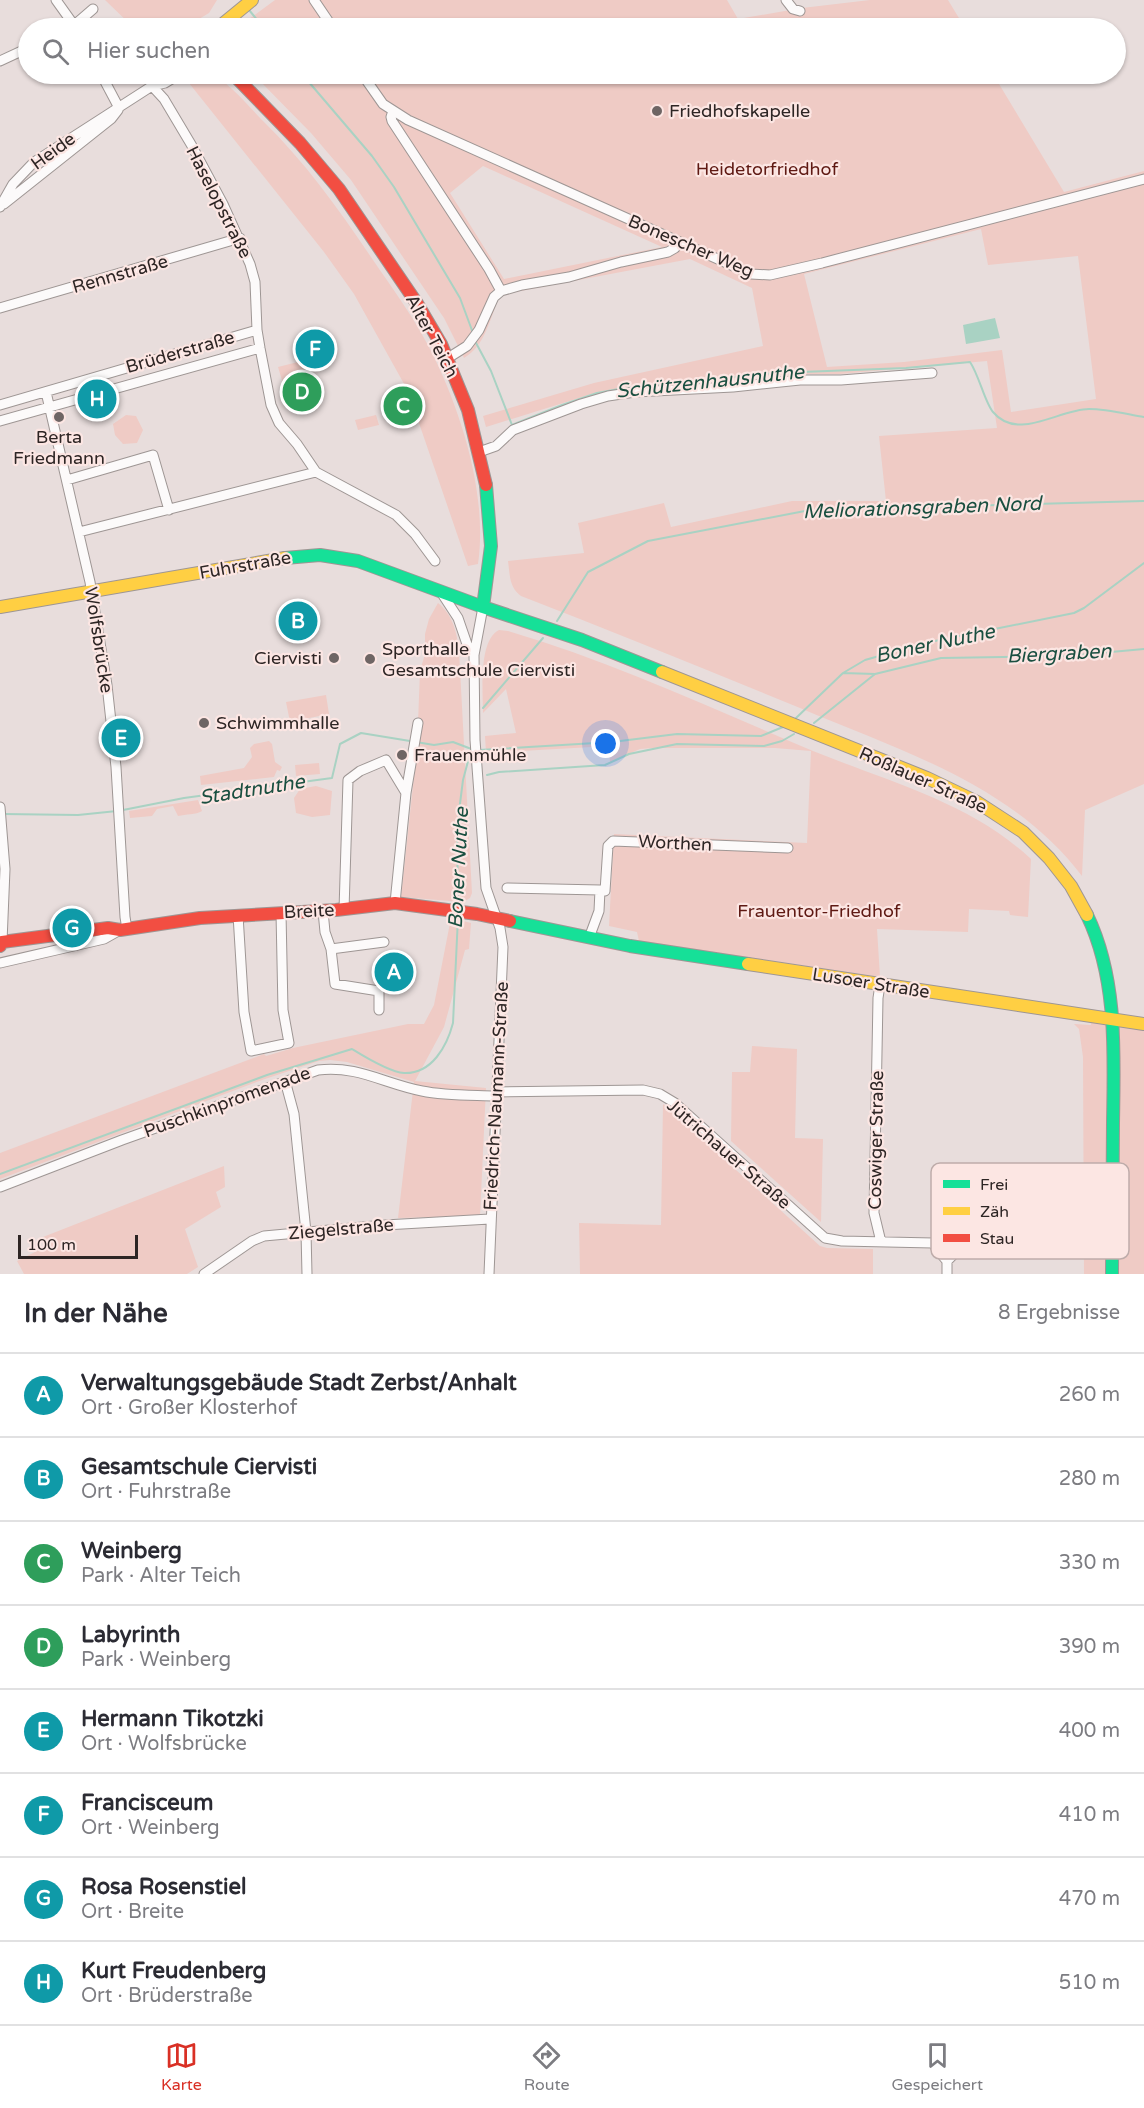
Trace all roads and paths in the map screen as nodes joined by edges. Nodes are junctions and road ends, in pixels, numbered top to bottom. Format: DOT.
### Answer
graph roads {
  1 [pos="56,0"];
  2 [pos="252,0"];
  3 [pos="314,0"];
  4 [pos="786,0"];
  5 [pos="93,9"];
  6 [pos="800,11"];
  7 [pos="68,18"];
  8 [pos="84,18"];
  9 [pos="230,18"];
  10 [pos="326,18"];
  11 [pos="18,53"];
  12 [pos="0,61"];
  13 [pos="106,84"];
  14 [pos="161,84"];
  15 [pos="243,84"];
  16 [pos="368,84"];
  17 [pos="152,86"];
  18 [pos="119,108"];
  19 [pos="393,111"];
  20 [pos="1144,179"];
  21 [pos="0,207"];
  22 [pos="240,238"];
  23 [pos="679,243"];
  24 [pos="501,291"];
  25 [pos="0,308"];
  26 [pos="257,330"];
  27 [pos="260,348"];
  28 [pos="448,358"];
  29 [pos="932,373"];
  30 [pos="46,392"];
  31 [pos="0,405"];
  32 [pos="50,406"];
  33 [pos="0,421"];
  34 [pos="479,452"];
  35 [pos="316,472"];
  36 [pos="67,480"];
  37 [pos="169,510"];
  38 [pos="79,532"];
  39 [pos="435,561"];
  40 [pos="441,592"];
  41 [pos="92,593"];
  42 [pos="0,607"];
  43 [pos="483,607"];
  44 [pos="474,655"];
  45 [pos="418,723"];
  46 [pos="406,793"];
  47 [pos="0,807"];
  48 [pos="0,815"];
  49 [pos="788,848"];
  50 [pos="507,888"];
  51 [pos="603,891"];
  52 [pos="395,903"];
  53 [pos="344,910"];
  54 [pos="323,911"];
  55 [pos="281,913"];
  56 [pos="497,918"];
  57 [pos="238,920"];
  58 [pos="124,930"];
  59 [pos="589,938"];
  60 [pos="384,942"];
  61 [pos="1,944"];
  62 [pos="331,948"];
  63 [pos="0,963"];
  64 [pos="880,985"];
  65 [pos="379,1010"];
  66 [pos="1112,1020"];
  67 [pos="1144,1024"];
  68 [pos="287,1088"];
  69 [pos="496,1094"];
  70 [pos="1113,1163"];
  71 [pos="0,1187"];
  72 [pos="490,1219"];
  73 [pos="306,1232"];
  74 [pos="881,1242"];
  75 [pos="931,1243"];
  76 [pos="1112,1259"];
  77 [pos="947,1260"];
  78 [pos="204,1274"];
  79 [pos="307,1274"];
  80 [pos="489,1274"];
  81 [pos="947,1274"];
  82 [pos="1112,1274"];
  1 -- 7 [label="street"];
  2 -- 9 [label="main road"];
  3 -- 10 [label="street"];
  4 -- 6 [label="street"];
  5 -- 8 [label="street"];
  11 -- 12 [label="street"];
  13 -- 18 [label="street"];
  14 -- 17 [label="street, Heide"];
  15 -- 28 [label="main road, Alter Teich"];
  16 -- 19 [label="street, Bonescher Weg"];
  17 -- 18 [label="street, Heide"];
  17 -- 22 [label="street, Haselopstraße"];
  18 -- 21 [label="street, Heide"];
  18 -- 21 [label="street, Heide"];
  19 -- 23 [label="street, Bonescher Weg"];
  19 -- 24 [label="street, Bonescher Weg"];
  20 -- 23 [label="street, Bonescher Weg"];
  22 -- 25 [label="street, Rennstraße"];
  22 -- 26 [label="street, Haselopstraße"];
  23 -- 24 [label="street"];
  24 -- 28 [label="street"];
  26 -- 27 [label="street, Haselopstraße"];
  26 -- 30 [label="street, Brüderstraße"];
  27 -- 32 [label="street, Brüderstraße"];
  27 -- 35 [label="street, Haselopstraße"];
  28 -- 34 [label="main road, Alter Teich"];
  29 -- 34 [label="street"];
  30 -- 31 [label="street, Brüderstraße"];
  30 -- 32 [label="street, Wolfsbrücke"];
  32 -- 33 [label="street, Brüderstraße"];
  32 -- 36 [label="street, Wolfsbrücke"];
  34 -- 43 [label="main road, Alter Teich"];
  35 -- 37 [label="street"];
  35 -- 39 [label="street"];
  36 -- 37 [label="street"];
  36 -- 38 [label="street, Wolfsbrücke"];
  37 -- 38 [label="street"];
  38 -- 41 [label="street, Wolfsbrücke"];
  40 -- 41 [label="main road, Fuhrstraße"];
  40 -- 43 [label="main road, Fuhrstraße"];
  40 -- 44 [label="street, Alter Teich"];
  41 -- 42 [label="main road, Fuhrstraße"];
  41 -- 58 [label="street, Wolfsbrücke"];
  43 -- 44 [label="street, Alter Teich"];
  43 -- 66 [label="main road, Roßlauer Straße"];
  44 -- 56 [label="street, Alter Teich"];
  45 -- 46 [label="street"];
  46 -- 52 [label="street"];
  46 -- 53 [label="street"];
  47 -- 48 [label="street"];
  48 -- 61 [label="street"];
  49 -- 51 [label="street, Worthen"];
  50 -- 51 [label="street"];
  51 -- 59 [label="street"];
  52 -- 53 [label="main road, Breite"];
  52 -- 56 [label="main road, Breite"];
  53 -- 54 [label="main road, Breite"];
  54 -- 55 [label="main road, Breite"];
  54 -- 62 [label="street"];
  55 -- 57 [label="main road, Breite"];
  55 -- 57 [label="street"];
  56 -- 59 [label="main road, Breite"];
  56 -- 69 [label="street, Friedrich-Naumann-Straße"];
  57 -- 58 [label="main road, Breite"];
  58 -- 61 [label="main road, Breite"];
  58 -- 63 [label="street, Breite"];
  59 -- 64 [label="main road, Lusoer Straße"];
  60 -- 62 [label="street"];
  62 -- 65 [label="street"];
  64 -- 66 [label="main road, Lusoer Straße"];
  64 -- 74 [label="street, Coswiger Straße"];
  66 -- 67 [label="main road, Lusoer Straße"];
  66 -- 70 [label="main road, Roßlauer Straße"];
  68 -- 73 [label="street"];
  69 -- 71 [label="street, Puschkinpromenade"];
  69 -- 72 [label="street, Friedrich-Naumann-Straße"];
  69 -- 74 [label="street, Jütrichauer Straße"];
  72 -- 73 [label="street, Ziegelstraße"];
  72 -- 80 [label="street, Friedrich-Naumann-Straße"];
  73 -- 78 [label="street, Ziegelstraße"];
  73 -- 79 [label="street"];
  74 -- 75 [label="street"];
  76 -- 82 [label="main road, Roßlauer Straße"];
  77 -- 81 [label="street"];
}
